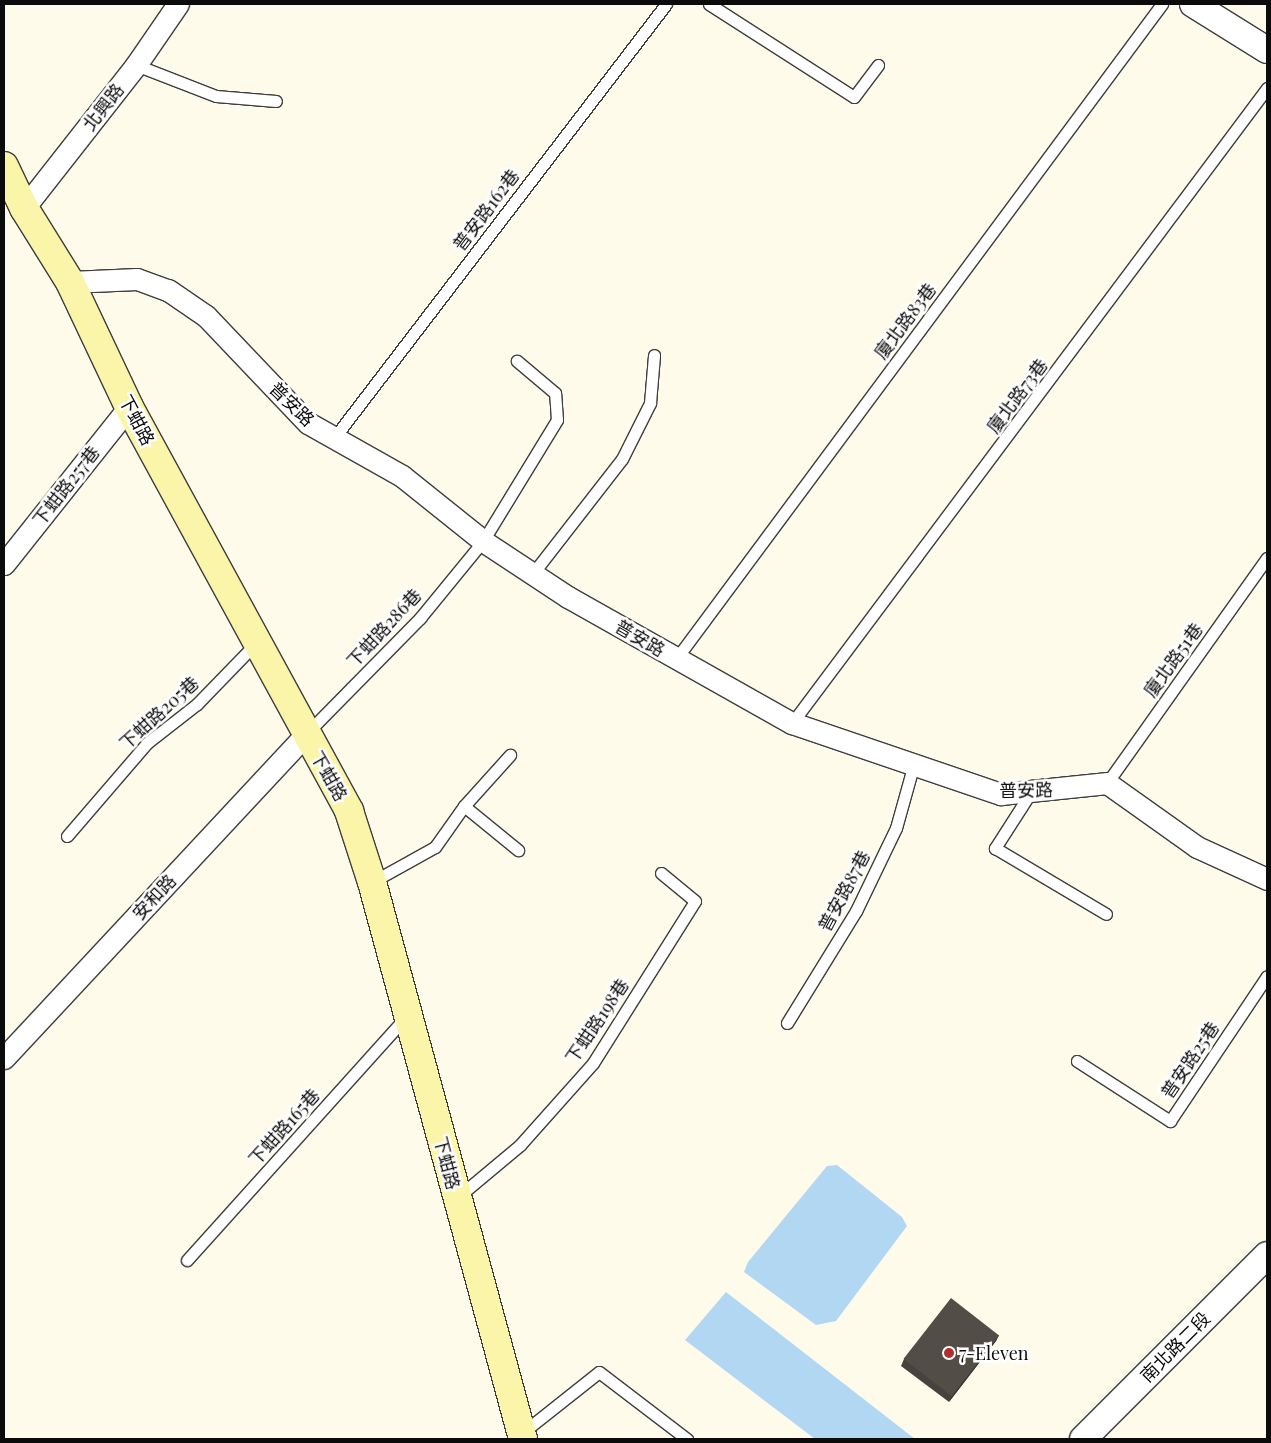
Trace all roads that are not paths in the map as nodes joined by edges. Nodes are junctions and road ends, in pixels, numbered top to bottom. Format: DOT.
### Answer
graph roads {
  1 [pos="178,4"];
  2 [pos="666,4"];
  3 [pos="709,4"];
  4 [pos="1162,4"];
  5 [pos="1193,4"];
  6 [pos="1267,50"];
  7 [pos="136,65"];
  8 [pos="878,65"];
  9 [pos="1267,88"];
  10 [pos="276,101"];
  11 [pos="6,178"];
  12 [pos="24,208"];
  13 [pos="70,282"];
  14 [pos="654,355"];
  15 [pos="517,361"];
  16 [pos="129,407"];
  17 [pos="334,438"];
  18 [pos="483,540"];
  19 [pos="1267,558"];
  20 [pos="4,564"];
  21 [pos="534,572"];
  22 [pos="258,641"];
  23 [pos="676,659"];
  24 [pos="792,723"];
  25 [pos="305,735"];
  26 [pos="510,755"];
  27 [pos="913,767"];
  28 [pos="1106,783"];
  29 [pos="1031,792"];
  30 [pos="464,806"];
  31 [pos="67,836"];
  32 [pos="518,850"];
  33 [pos="661,873"];
  34 [pos="1267,879"];
  35 [pos="372,882"];
  36 [pos="1106,914"];
  37 [pos="1267,976"];
  38 [pos="406,1017"];
  39 [pos="787,1023"];
  40 [pos="4,1058"];
  41 [pos="1077,1061"];
  42 [pos="456,1198"];
  43 [pos="1267,1255"];
  44 [pos="187,1260"];
  45 [pos="522,1437"];
  46 [pos="687,1439"];
  47 [pos="1083,1439"];
  1 -- 7 [label="street, 北興路"];
  2 -- 17 [label="lane, 普安路162巷"];
  3 -- 8 [label="lane"];
  4 -- 23 [label="lane, 廈北路83巷"];
  5 -- 6 [label="street"];
  7 -- 10 [label="lane"];
  7 -- 12 [label="street, 北興路"];
  9 -- 24 [label="lane, 廈北路73巷"];
  11 -- 12 [label="main road, 下蚶路"];
  12 -- 13 [label="main road, 下蚶路"];
  13 -- 16 [label="main road, 下蚶路"];
  13 -- 17 [label="street, 普安路"];
  14 -- 21 [label="lane"];
  15 -- 18 [label="lane, 下蚶路286巷"];
  16 -- 20 [label="street, 下蚶路257巷"];
  16 -- 22 [label="main road, 下蚶路"];
  17 -- 18 [label="street, 普安路"];
  18 -- 21 [label="street, 普安路"];
  18 -- 25 [label="lane, 下蚶路286巷"];
  19 -- 28 [label="lane, 廈北路51巷"];
  21 -- 23 [label="street, 普安路"];
  22 -- 25 [label="main road, 下蚶路"];
  22 -- 31 [label="lane, 下蚶路205巷"];
  23 -- 24 [label="street, 普安路"];
  24 -- 27 [label="street, 普安路"];
  25 -- 35 [label="main road, 下蚶路"];
  25 -- 40 [label="street, 安和路"];
  26 -- 30 [label="lane"];
  27 -- 29 [label="street, 普安路"];
  27 -- 39 [label="lane, 普安路87巷"];
  28 -- 29 [label="street, 普安路"];
  28 -- 34 [label="street"];
  29 -- 36 [label="lane"];
  30 -- 32 [label="lane"];
  30 -- 35 [label="lane"];
  33 -- 42 [label="lane, 下蚶路198巷"];
  35 -- 38 [label="main road, 下蚶路"];
  37 -- 41 [label="lane, 普安路25巷"];
  38 -- 42 [label="main road, 下蚶路"];
  38 -- 44 [label="lane, 下蚶路165巷"];
  42 -- 45 [label="main road, 下蚶路"];
  43 -- 47 [label="street, 南北路二段"];
  45 -- 46 [label="lane"];
}
